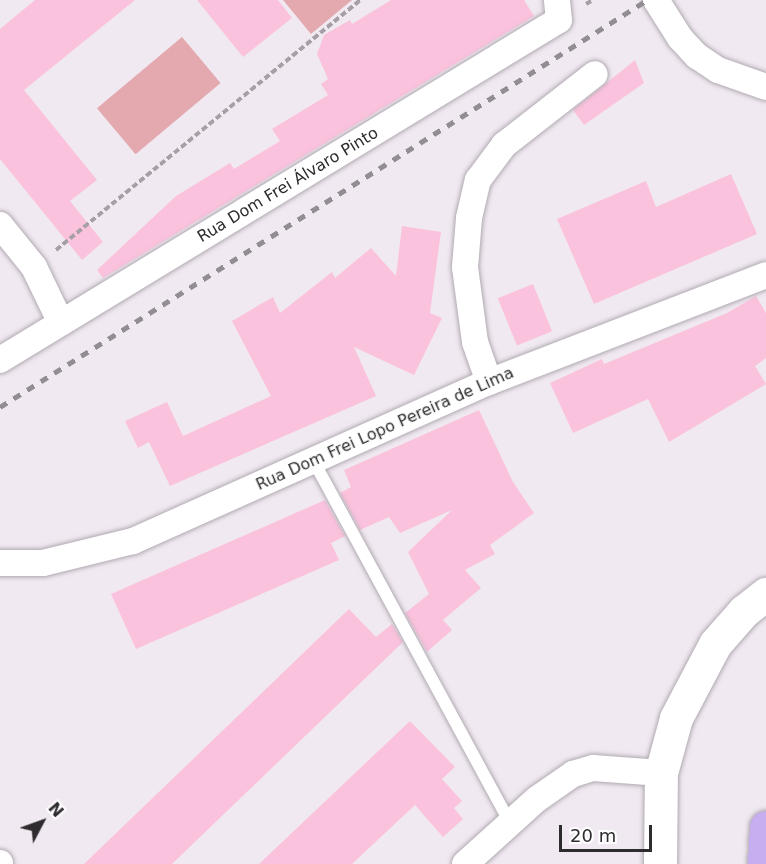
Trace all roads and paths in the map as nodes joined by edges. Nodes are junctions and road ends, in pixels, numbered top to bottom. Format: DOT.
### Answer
graph roads {
  1 [pos="360,0"];
  2 [pos="558,0"];
  3 [pos="656,0"];
  4 [pos="595,74"];
  5 [pos="766,87"];
  6 [pos="0,225"];
  7 [pos="34,267"];
  8 [pos="766,274"];
  9 [pos="60,323"];
  10 [pos="0,360"];
  11 [pos="489,382"];
  12 [pos="314,460"];
  13 [pos="0,563"];
  14 [pos="766,594"];
  15 [pos="660,772"];
  16 [pos="510,824"];
  17 [pos="766,826"];
  18 [pos="465,864"];
  19 [pos="660,864"];
  20 [pos="764,864"];
  1 -- 7 [label="path"];
  2 -- 9 [label="street, Rua Dom Frei Álvaro Pinto"];
  3 -- 5 [label="street"];
  4 -- 11 [label="street"];
  6 -- 7 [label="street"];
  7 -- 9 [label="street"];
  8 -- 11 [label="street, Rua Dom Frei Lopo Pereira de Lima"];
  9 -- 10 [label="street, Rua Dom Frei Álvaro Pinto"];
  11 -- 12 [label="street, Rua Dom Frei Lopo Pereira de Lima"];
  12 -- 13 [label="street, Rua Dom Frei Lopo Pereira de Lima"];
  12 -- 16 [label="lane"];
  14 -- 15 [label="street"];
  15 -- 16 [label="street"];
  15 -- 19 [label="street"];
  16 -- 18 [label="street"];
  17 -- 20 [label="highway"];
}
